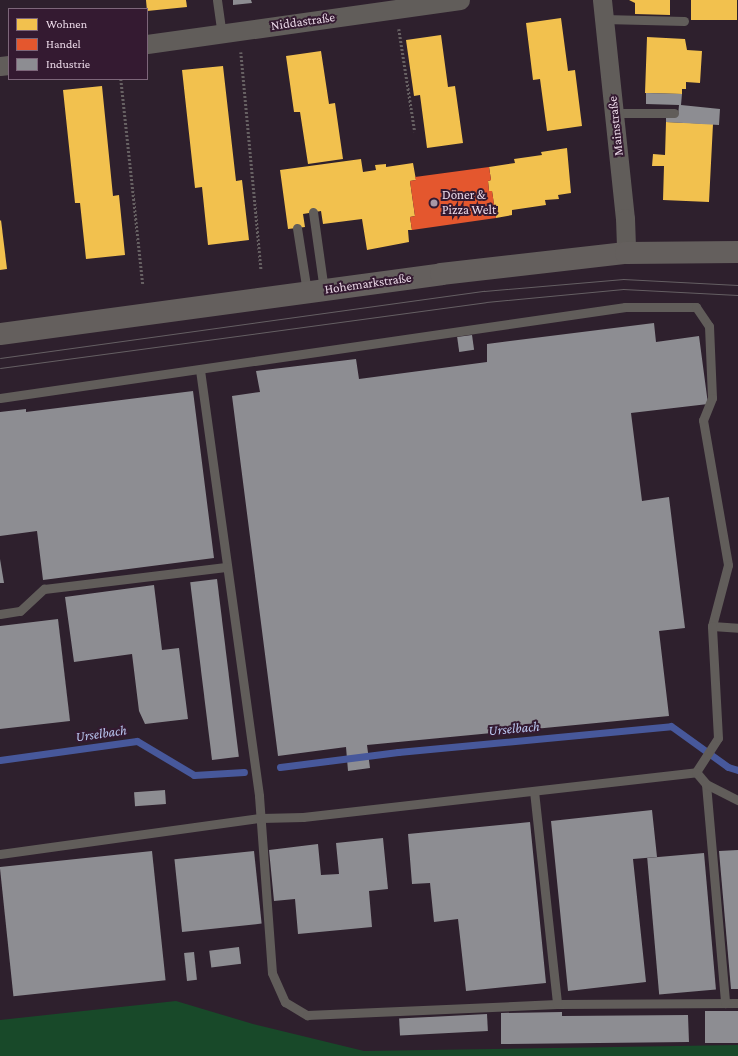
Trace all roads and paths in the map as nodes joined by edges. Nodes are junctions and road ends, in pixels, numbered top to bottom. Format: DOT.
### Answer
graph roads {
  1 [pos="217,0"];
  2 [pos="460,0"];
  3 [pos="602,0"];
  4 [pos="427,2"];
  5 [pos="395,8"];
  6 [pos="604,19"];
  7 [pos="684,21"];
  8 [pos="230,33"];
  9 [pos="148,44"];
  10 [pos="121,80"];
  11 [pos="614,113"];
  12 [pos="674,113"];
  13 [pos="416,132"];
  14 [pos="313,212"];
  15 [pos="297,228"];
  16 [pos="738,252"];
  17 [pos="626,253"];
  18 [pos="261,269"];
  19 [pos="143,285"];
  20 [pos="316,291"];
  21 [pos="0,334"];
  22 [pos="200,370"];
  23 [pos="0,398"];
  24 [pos="226,567"];
  25 [pos="0,614"];
  26 [pos="712,626"];
  27 [pos="738,628"];
  28 [pos="696,772"];
  29 [pos="706,784"];
  30 [pos="534,791"];
  31 [pos="738,800"];
  32 [pos="261,818"];
  33 [pos="0,854"];
  34 [pos="724,1003"];
  35 [pos="738,1003"];
  36 [pos="557,1004"];
  1 -- 8 [label="lane"];
  2 -- 4 [label="street, Niddastraße"];
  3 -- 6 [label="street, Mainstraße"];
  4 -- 5 [label="street, Niddastraße"];
  5 -- 8 [label="street, Niddastraße"];
  5 -- 13 [label="path"];
  6 -- 7 [label="lane"];
  6 -- 11 [label="street, Mainstraße"];
  8 -- 9 [label="street, Niddastraße"];
  8 -- 18 [label="path"];
  10 -- 19 [label="path"];
  11 -- 12 [label="lane"];
  11 -- 17 [label="street, Mainstraße"];
  14 -- 20 [label="lane"];
  15 -- 20 [label="lane"];
  16 -- 17 [label="street, Hohemarkstraße"];
  17 -- 20 [label="street, Hohemarkstraße"];
  20 -- 21 [label="street, Hohemarkstraße"];
  22 -- 23 [label="lane"];
  22 -- 24 [label="lane"];
  22 -- 26 [label="lane"];
  24 -- 25 [label="lane"];
  24 -- 32 [label="lane"];
  26 -- 27 [label="lane"];
  26 -- 28 [label="lane"];
  28 -- 29 [label="lane"];
  28 -- 30 [label="lane"];
  29 -- 31 [label="lane"];
  29 -- 34 [label="lane"];
  30 -- 32 [label="lane"];
  30 -- 36 [label="lane"];
  32 -- 33 [label="lane"];
  32 -- 36 [label="lane"];
  34 -- 35 [label="lane"];
  34 -- 36 [label="lane"];
}
